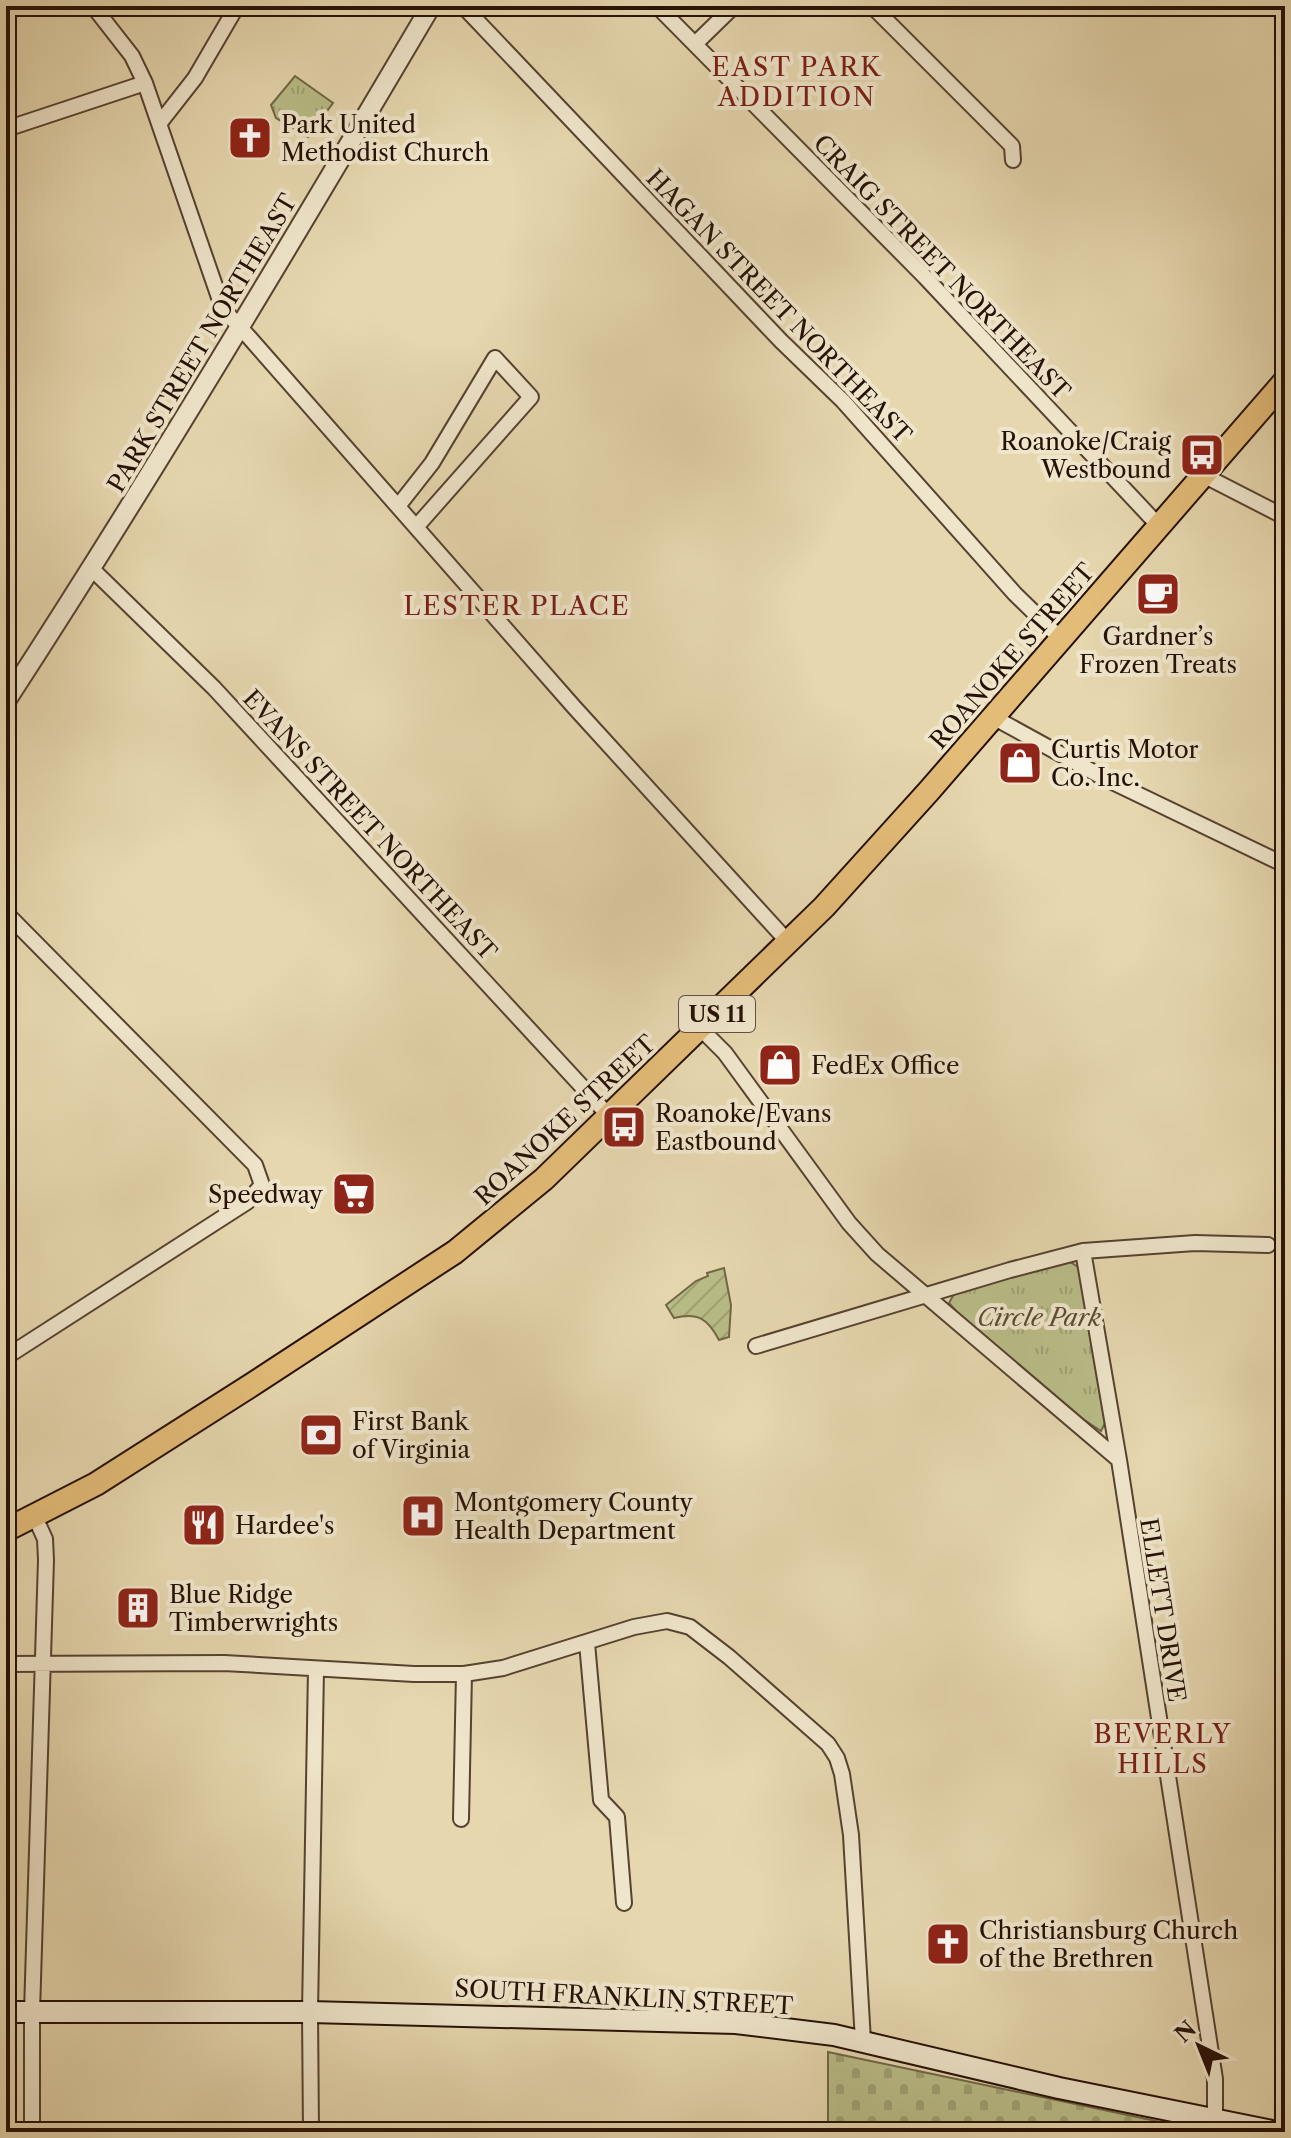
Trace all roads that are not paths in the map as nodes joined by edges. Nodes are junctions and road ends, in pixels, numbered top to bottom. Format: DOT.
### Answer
graph roads {
  1 [pos="93,6"];
  2 [pos="237,6"];
  3 [pos="431,6"];
  4 [pos="463,6"];
  5 [pos="657,6"];
  6 [pos="734,6"];
  7 [pos="872,6"];
  8 [pos="695,44"];
  9 [pos="145,83"];
  10 [pos="159,124"];
  11 [pos="6,129"];
  12 [pos="1013,160"];
  13 [pos="241,329"];
  14 [pos="1285,381"];
  15 [pos="1203,475"];
  16 [pos="399,505"];
  17 [pos="1285,517"];
  18 [pos="417,526"];
  19 [pos="1159,526"];
  20 [pos="92,569"];
  21 [pos="1061,639"];
  22 [pos="6,701"];
  23 [pos="993,717"];
  24 [pos="1285,865"];
  25 [pos="6,913"];
  26 [pos="789,943"];
  27 [pos="701,1029"];
  28 [pos="610,1117"];
  29 [pos="1268,1245"];
  30 [pos="1083,1251"];
  31 [pos="926,1295"];
  32 [pos="756,1346"];
  33 [pos="6,1357"];
  34 [pos="1119,1460"];
  35 [pos="35,1517"];
  36 [pos="6,1530"];
  37 [pos="587,1643"];
  38 [pos="6,1664"];
  39 [pos="43,1665"];
  40 [pos="316,1669"];
  41 [pos="464,1674"];
  42 [pos="461,1819"];
  43 [pos="624,1903"];
  44 [pos="6,2012"];
  45 [pos="32,2012"];
  46 [pos="310,2012"];
  47 [pos="863,2041"];
  48 [pos="1215,2119"];
  49 [pos="32,2132"];
  50 [pos="311,2132"];
  51 [pos="1277,2132"];
  1 -- 9 [label="street"];
  2 -- 10 [label="street"];
  3 -- 13 [label="street, PARK STREET NORTHEAST"];
  4 -- 21 [label="street, HAGAN STREET NORTHEAST"];
  5 -- 8 [label="street, CRAIG STREET NORTHEAST"];
  6 -- 8 [label="street"];
  7 -- 12 [label="street"];
  8 -- 19 [label="street, CRAIG STREET NORTHEAST"];
  9 -- 10 [label="street"];
  9 -- 11 [label="street"];
  10 -- 13 [label="street"];
  13 -- 16 [label="street"];
  13 -- 20 [label="street, PARK STREET NORTHEAST"];
  14 -- 15 [label="main road, ROANOKE STREET / US 11"];
  15 -- 17 [label="street"];
  15 -- 19 [label="main road, ROANOKE STREET / US 11"];
  16 -- 18 [label="street"];
  16 -- 18 [label="street"];
  18 -- 26 [label="street"];
  19 -- 21 [label="main road, ROANOKE STREET / US 11"];
  20 -- 22 [label="street, PARK STREET NORTHEAST"];
  20 -- 28 [label="street, EVANS STREET NORTHEAST"];
  21 -- 23 [label="main road, ROANOKE STREET / US 11"];
  23 -- 24 [label="street"];
  23 -- 26 [label="main road, ROANOKE STREET / US 11"];
  25 -- 33 [label="street"];
  26 -- 27 [label="main road, ROANOKE STREET / US 11"];
  27 -- 28 [label="main road, ROANOKE STREET / US 11"];
  27 -- 31 [label="street"];
  28 -- 35 [label="main road, ROANOKE STREET / US 11"];
  29 -- 30 [label="street"];
  30 -- 31 [label="street"];
  30 -- 34 [label="street, ELLETT DRIVE"];
  31 -- 32 [label="street"];
  31 -- 34 [label="street"];
  34 -- 48 [label="street, ELLETT DRIVE"];
  35 -- 36 [label="main road, ROANOKE STREET / US 11"];
  35 -- 39 [label="street"];
  37 -- 41 [label="street"];
  37 -- 43 [label="street"];
  37 -- 47 [label="street"];
  38 -- 39 [label="street"];
  39 -- 40 [label="street"];
  39 -- 45 [label="street"];
  40 -- 41 [label="street"];
  40 -- 46 [label="street"];
  41 -- 42 [label="street"];
  44 -- 45 [label="main road, SOUTH FRANKLIN STREET"];
  45 -- 46 [label="main road, SOUTH FRANKLIN STREET"];
  45 -- 49 [label="street"];
  46 -- 47 [label="main road, SOUTH FRANKLIN STREET"];
  46 -- 50 [label="street"];
  47 -- 48 [label="main road, SOUTH FRANKLIN STREET"];
  48 -- 51 [label="main road, SOUTH FRANKLIN STREET"];
}
